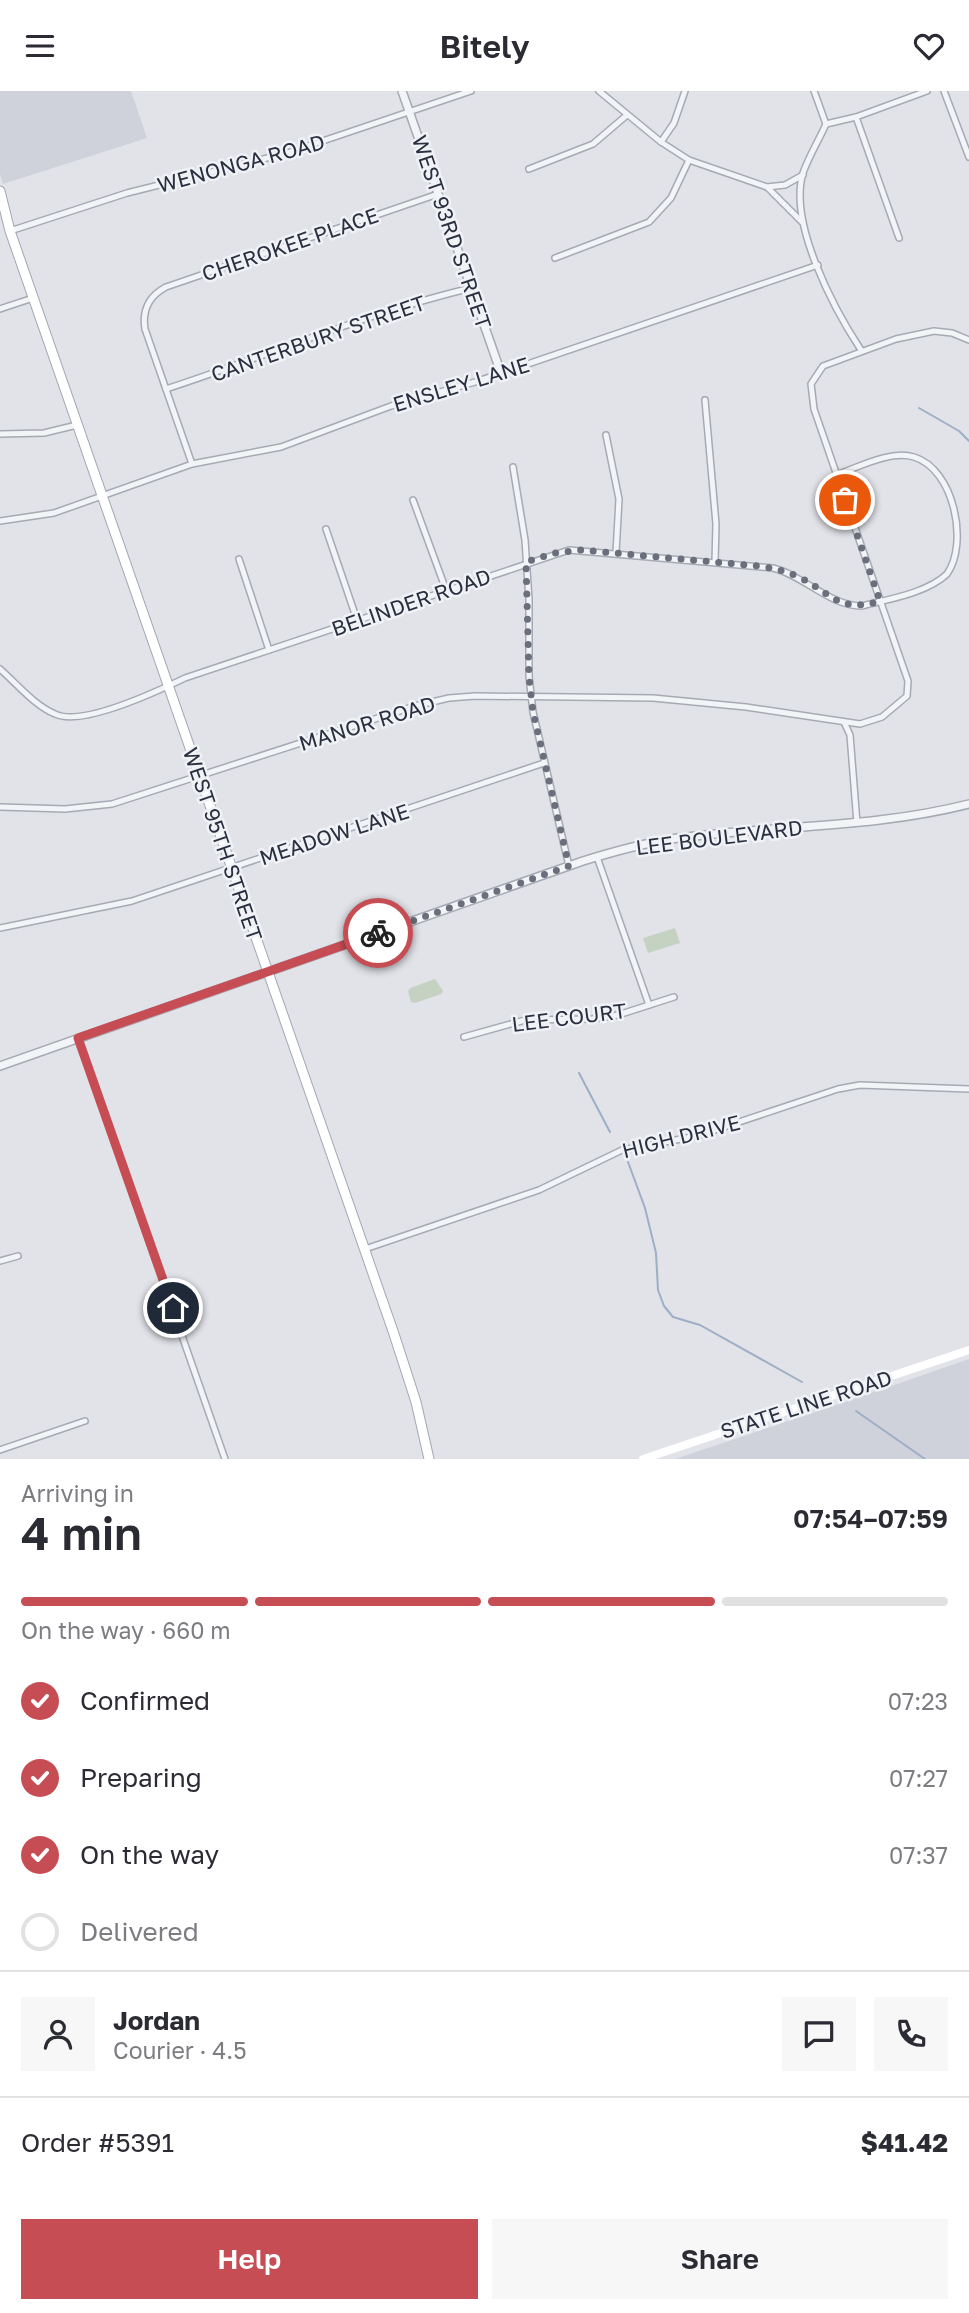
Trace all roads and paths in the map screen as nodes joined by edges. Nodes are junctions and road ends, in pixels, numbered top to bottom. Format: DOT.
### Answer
graph roads {
  1 [pos="402,91"];
  2 [pos="471,91"];
  3 [pos="599,91"];
  4 [pos="685,91"];
  5 [pos="814,91"];
  6 [pos="928,91"];
  7 [pos="944,91"];
  8 [pos="410,112"];
  9 [pos="627,115"];
  10 [pos="856,117"];
  11 [pos="826,124"];
  12 [pos="661,142"];
  13 [pos="969,157"];
  14 [pos="689,160"];
  15 [pos="529,169"];
  16 [pos="803,175"];
  17 [pos="767,187"];
  18 [pos="0,191"];
  19 [pos="438,194"];
  20 [pos="0,216"];
  21 [pos="802,222"];
  22 [pos="10,232"];
  23 [pos="899,237"];
  24 [pos="555,258"];
  25 [pos="818,265"];
  26 [pos="471,288"];
  27 [pos="33,298"];
  28 [pos="0,309"];
  29 [pos="969,340"];
  30 [pos="861,351"];
  31 [pos="501,373"];
  32 [pos="166,389"];
  33 [pos="705,400"];
  34 [pos="77,425"];
  35 [pos="0,434"];
  36 [pos="606,435"];
  37 [pos="192,464"];
  38 [pos="513,467"];
  39 [pos="836,475"];
  40 [pos="102,495"];
  41 [pos="413,500"];
  42 [pos="0,521"];
  43 [pos="326,529"];
  44 [pos="616,553"];
  45 [pos="239,559"];
  46 [pos="526,562"];
  47 [pos="715,562"];
  48 [pos="446,590"];
  49 [pos="880,601"];
  50 [pos="357,620"];
  51 [pos="270,650"];
  52 [pos="0,669"];
  53 [pos="168,686"];
  54 [pos="531,696"];
  55 [pos="844,722"];
  56 [pos="860,724"];
  57 [pos="850,735"];
  58 [pos="544,764"];
  59 [pos="199,776"];
  60 [pos="969,804"];
  61 [pos="0,807"];
  62 [pos="857,823"];
  63 [pos="597,857"];
  64 [pos="569,866"];
  65 [pos="231,868"];
  66 [pos="0,929"];
  67 [pos="268,972"];
  68 [pos="674,997"];
  69 [pos="649,1005"];
  70 [pos="464,1037"];
  71 [pos="78,1038"];
  72 [pos="0,1066"];
  73 [pos="969,1089"];
  74 [pos="365,1249"];
  75 [pos="18,1256"];
  76 [pos="0,1261"];
  77 [pos="969,1349"];
  78 [pos="85,1421"];
  79 [pos="0,1450"];
  80 [pos="225,1459"];
  81 [pos="429,1459"];
  82 [pos="643,1459"];
  1 -- 8 [label="street, WEST 93RD STREET"];
  2 -- 8 [label="street, WENONGA ROAD"];
  3 -- 9 [label="street"];
  4 -- 12 [label="street"];
  5 -- 11 [label="street"];
  6 -- 10 [label="street"];
  7 -- 13 [label="street"];
  8 -- 19 [label="street, WEST 93RD STREET"];
  8 -- 22 [label="street, WENONGA ROAD"];
  9 -- 12 [label="street"];
  9 -- 15 [label="street"];
  10 -- 11 [label="street"];
  10 -- 23 [label="street"];
  11 -- 16 [label="street"];
  12 -- 14 [label="street"];
  14 -- 17 [label="street"];
  14 -- 24 [label="street"];
  16 -- 17 [label="street"];
  16 -- 21 [label="street"];
  17 -- 21 [label="street"];
  18 -- 22 [label="main road, WEST 95TH STREET"];
  19 -- 26 [label="street, WEST 93RD STREET"];
  19 -- 32 [label="street, CHEROKEE PLACE"];
  20 -- 22 [label="main road, WEST 95TH STREET"];
  21 -- 25 [label="street"];
  22 -- 27 [label="main road, WEST 95TH STREET"];
  25 -- 30 [label="street"];
  25 -- 31 [label="street, ENSLEY LANE"];
  26 -- 31 [label="street, WEST 93RD STREET"];
  26 -- 32 [label="street, CANTERBURY STREET"];
  27 -- 28 [label="street"];
  27 -- 34 [label="main road, WEST 95TH STREET"];
  29 -- 30 [label="street"];
  30 -- 39 [label="street"];
  31 -- 37 [label="street, ENSLEY LANE"];
  32 -- 37 [label="street"];
  33 -- 47 [label="street"];
  34 -- 35 [label="street"];
  34 -- 40 [label="main road, WEST 95TH STREET"];
  36 -- 44 [label="street"];
  37 -- 40 [label="street, ENSLEY LANE"];
  38 -- 46 [label="street"];
  39 -- 49 [label="street"];
  39 -- 49 [label="street, BELINDER ROAD"];
  40 -- 42 [label="street, ENSLEY LANE"];
  40 -- 53 [label="main road, WEST 95TH STREET"];
  41 -- 48 [label="street"];
  43 -- 50 [label="street"];
  44 -- 46 [label="street, BELINDER ROAD"];
  44 -- 47 [label="street, BELINDER ROAD"];
  45 -- 51 [label="street"];
  46 -- 48 [label="street, BELINDER ROAD"];
  46 -- 54 [label="street"];
  47 -- 49 [label="street, BELINDER ROAD"];
  48 -- 50 [label="street, BELINDER ROAD"];
  49 -- 56 [label="street"];
  50 -- 51 [label="street, BELINDER ROAD"];
  51 -- 53 [label="street, BELINDER ROAD"];
  52 -- 53 [label="street, BELINDER ROAD"];
  53 -- 59 [label="main road, WEST 95TH STREET"];
  54 -- 55 [label="street, MANOR ROAD"];
  54 -- 58 [label="street"];
  54 -- 59 [label="street, MANOR ROAD"];
  55 -- 56 [label="street, MANOR ROAD"];
  55 -- 57 [label="street"];
  56 -- 57 [label="street"];
  57 -- 62 [label="street"];
  58 -- 64 [label="street"];
  58 -- 65 [label="street, MEADOW LANE"];
  59 -- 61 [label="street, MANOR ROAD"];
  59 -- 65 [label="main road, WEST 95TH STREET"];
  60 -- 62 [label="street, LEE BOULEVARD"];
  62 -- 63 [label="street, LEE BOULEVARD"];
  63 -- 64 [label="street, LEE BOULEVARD"];
  63 -- 69 [label="street"];
  64 -- 67 [label="street, LEE BOULEVARD"];
  65 -- 66 [label="street, MEADOW LANE"];
  65 -- 67 [label="main road, WEST 95TH STREET"];
  67 -- 71 [label="street, LEE BOULEVARD"];
  67 -- 74 [label="main road, WEST 95TH STREET"];
  68 -- 69 [label="street, LEE COURT"];
  69 -- 70 [label="street, LEE COURT"];
  71 -- 72 [label="street, LEE BOULEVARD"];
  71 -- 80 [label="street"];
  73 -- 74 [label="street, HIGH DRIVE"];
  74 -- 81 [label="main road, WEST 95TH STREET"];
  75 -- 76 [label="street"];
  77 -- 82 [label="main road, STATE LINE ROAD"];
  78 -- 79 [label="street"];
}
